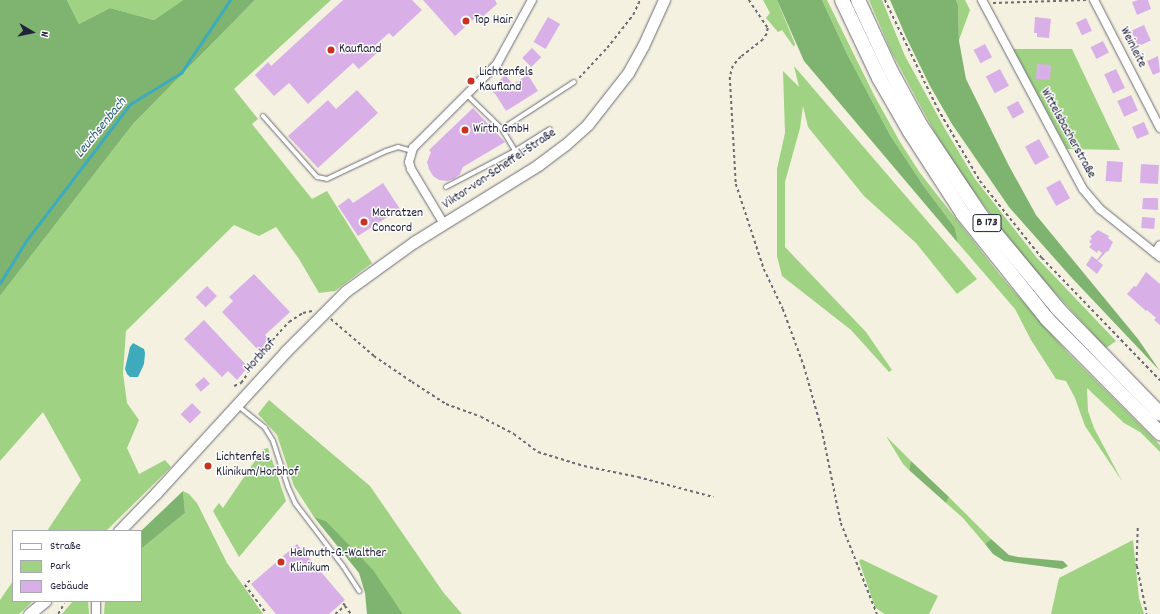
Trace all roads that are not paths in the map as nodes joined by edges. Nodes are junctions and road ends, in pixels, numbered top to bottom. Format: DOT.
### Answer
graph roads {
  1 [pos="532,0"];
  2 [pos="664,0"];
  3 [pos="842,0"];
  4 [pos="858,0"];
  5 [pos="1094,0"];
  6 [pos="983,2"];
  7 [pos="574,82"];
  8 [pos="467,95"];
  9 [pos="264,116"];
  10 [pos="1160,128"];
  11 [pos="502,129"];
  12 [pos="550,129"];
  13 [pos="412,151"];
  14 [pos="515,151"];
  15 [pos="446,188"];
  16 [pos="444,224"];
  17 [pos="1160,245"];
  18 [pos="1157,255"];
  19 [pos="236,405"];
  20 [pos="1160,414"];
  21 [pos="1160,433"];
  22 [pos="120,530"];
  23 [pos="359,591"];
  24 [pos="44,602"];
  25 [pos="96,602"];
  26 [pos="29,614"];
  27 [pos="96,614"];
  1 -- 8 [label="street"];
  2 -- 16 [label="main road, Viktor-von-Scheffel-Straße"];
  3 -- 21 [label="highway, B 173"];
  4 -- 20 [label="highway, B 173"];
  5 -- 10 [label="street, Weinleite"];
  6 -- 18 [label="street, Wittelsbacherstraße"];
  7 -- 11 [label="lane"];
  8 -- 11 [label="lane"];
  8 -- 13 [label="street"];
  9 -- 13 [label="lane"];
  11 -- 14 [label="lane"];
  12 -- 14 [label="lane"];
  13 -- 16 [label="street"];
  14 -- 15 [label="lane"];
  16 -- 19 [label="main road, Horbhof"];
  17 -- 18 [label="street"];
  19 -- 22 [label="main road, Horbhof"];
  19 -- 23 [label="lane"];
  24 -- 26 [label="main road"];
  25 -- 27 [label="street"];
}
